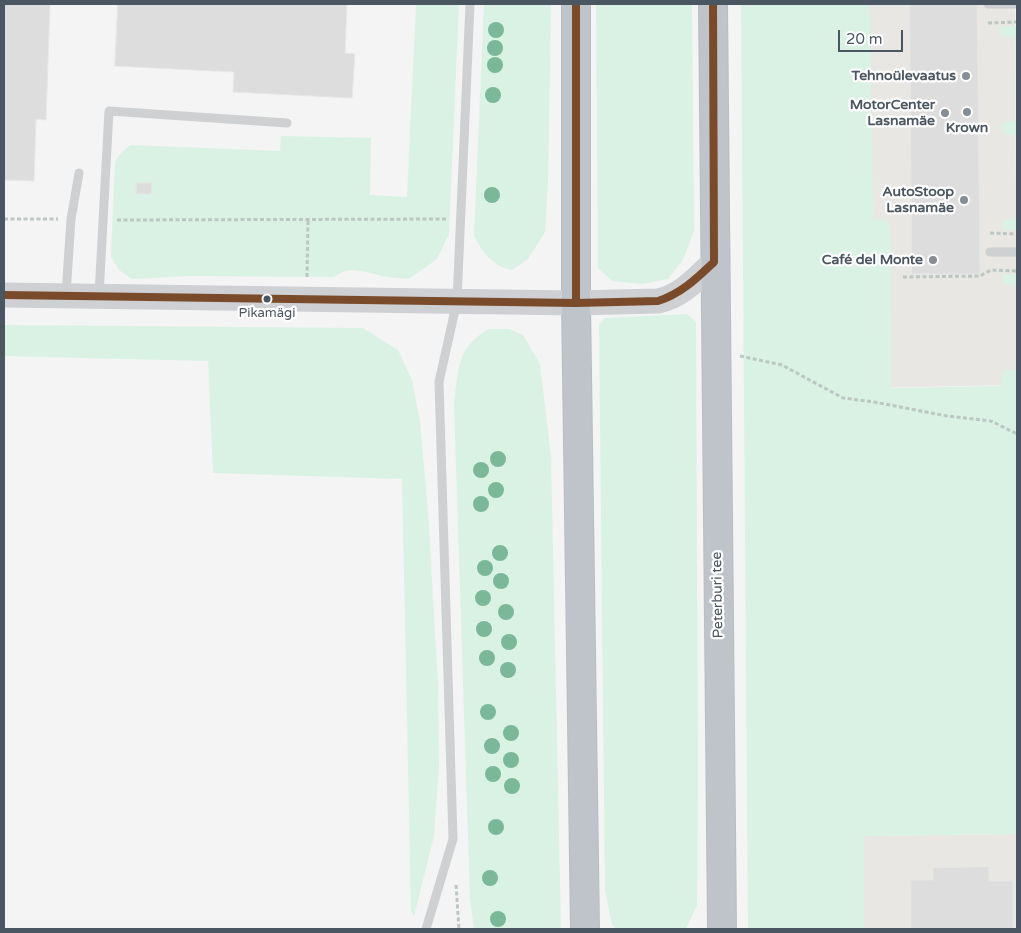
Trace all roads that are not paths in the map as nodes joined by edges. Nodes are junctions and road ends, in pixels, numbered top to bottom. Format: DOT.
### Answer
graph roads {
  1 [pos="470,4"];
  2 [pos="576,4"];
  3 [pos="713,4"];
  4 [pos="988,4"];
  5 [pos="1017,4"];
  6 [pos="286,122"];
  7 [pos="79,173"];
  8 [pos="990,252"];
  9 [pos="1017,252"];
  10 [pos="714,262"];
  11 [pos="4,295"];
  12 [pos="66,295"];
  13 [pos="99,295"];
  14 [pos="458,301"];
  15 [pos="576,303"];
  16 [pos="583,895"];
  17 [pos="722,898"];
  18 [pos="426,929"];
  19 [pos="584,929"];
  20 [pos="598,929"];
  21 [pos="705,929"];
  22 [pos="722,929"];
  1 -- 14 [label="lane"];
  2 -- 15 [label="highway"];
  3 -- 10 [label="highway, Peterburi tee"];
  4 -- 5 [label="lane"];
  6 -- 13 [label="lane"];
  7 -- 12 [label="lane"];
  8 -- 9 [label="lane"];
  10 -- 15 [label="street"];
  10 -- 17 [label="highway, Peterburi tee"];
  11 -- 12 [label="street"];
  12 -- 13 [label="street"];
  13 -- 14 [label="street"];
  14 -- 15 [label="street"];
  14 -- 18 [label="lane"];
  15 -- 16 [label="highway"];
  16 -- 19 [label="highway"];
  16 -- 20 [label="highway"];
  17 -- 21 [label="highway"];
  17 -- 22 [label="highway, Peterburi tee"];
}
